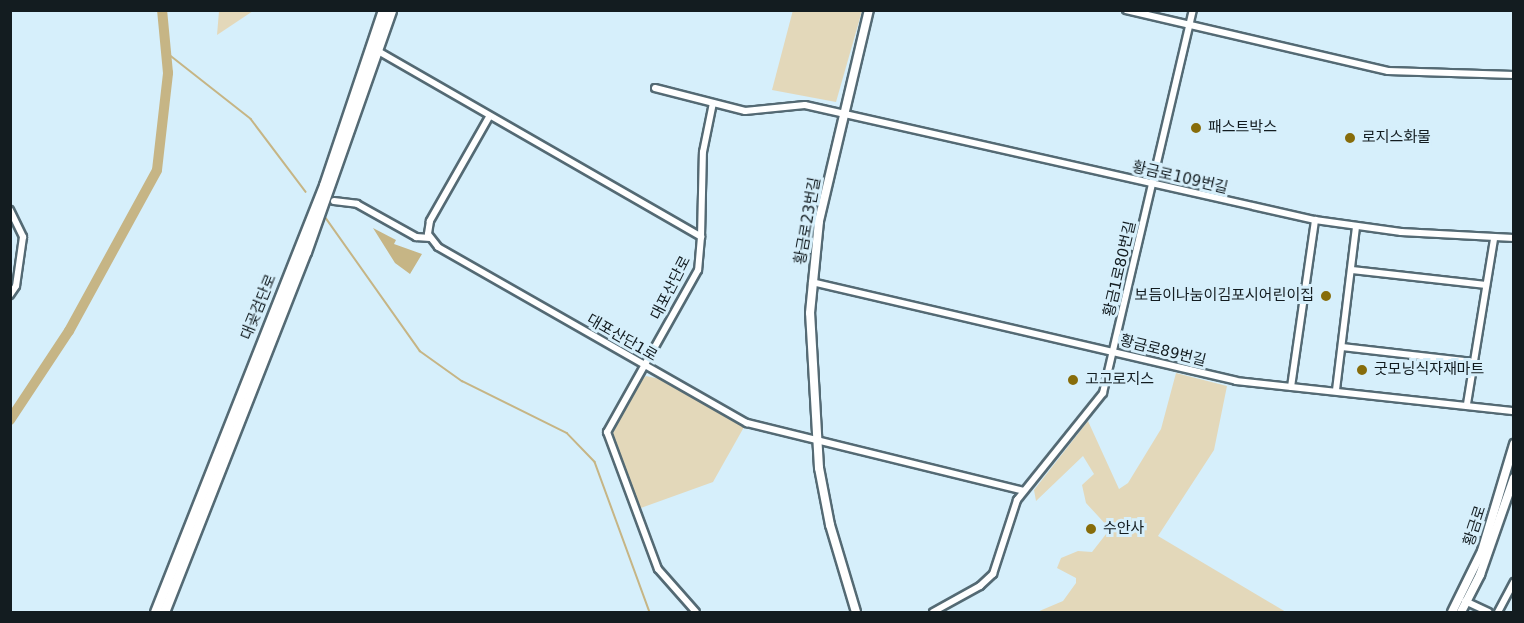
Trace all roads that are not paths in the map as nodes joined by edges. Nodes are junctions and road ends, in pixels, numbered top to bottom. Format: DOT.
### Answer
graph roads {
  1 [pos="392,10"];
  2 [pos="869,10"];
  3 [pos="1126,10"];
  4 [pos="1193,10"];
  5 [pos="1140,12"];
  6 [pos="382,13"];
  7 [pos="1190,26"];
  8 [pos="378,51"];
  9 [pos="1514,75"];
  10 [pos="656,88"];
  11 [pos="713,103"];
  12 [pos="844,114"];
  13 [pos="489,117"];
  14 [pos="1153,183"];
  15 [pos="334,201"];
  16 [pos="10,210"];
  17 [pos="1315,220"];
  18 [pos="1356,226"];
  19 [pos="429,236"];
  20 [pos="701,237"];
  21 [pos="1494,238"];
  22 [pos="1514,238"];
  23 [pos="1352,270"];
  24 [pos="811,282"];
  25 [pos="1486,285"];
  26 [pos="10,295"];
  27 [pos="1342,347"];
  28 [pos="1114,351"];
  29 [pos="1473,362"];
  30 [pos="644,364"];
  31 [pos="1291,387"];
  32 [pos="1336,390"];
  33 [pos="1467,404"];
  34 [pos="1514,411"];
  35 [pos="815,441"];
  36 [pos="1514,444"];
  37 [pos="1514,478"];
  38 [pos="1023,491"];
  39 [pos="1514,582"];
  40 [pos="1463,600"];
  41 [pos="155,612"];
  42 [pos="164,612"];
  43 [pos="696,612"];
  44 [pos="856,612"];
  45 [pos="933,612"];
  46 [pos="1452,612"];
  47 [pos="1461,612"];
  48 [pos="1489,612"];
  49 [pos="1498,612"];
  1 -- 8 [label="main road, 대곶검단로"];
  2 -- 12 [label="street, 황금로23번길"];
  3 -- 5 [label="street"];
  4 -- 7 [label="street, 황금1로80번길"];
  5 -- 7 [label="street"];
  6 -- 41 [label="main road, 대곶검단로"];
  7 -- 9 [label="street"];
  7 -- 14 [label="street, 황금1로80번길"];
  8 -- 13 [label="street"];
  8 -- 42 [label="main road, 대곶검단로"];
  10 -- 11 [label="street, 황금로109번길"];
  11 -- 12 [label="street, 황금로109번길"];
  11 -- 20 [label="street, 대포산단로"];
  12 -- 14 [label="street, 황금로109번길"];
  12 -- 24 [label="street, 황금로23번길"];
  13 -- 19 [label="street"];
  13 -- 20 [label="street"];
  14 -- 17 [label="street, 황금로109번길"];
  14 -- 28 [label="street, 황금1로80번길"];
  15 -- 19 [label="street, 대포산단1로"];
  16 -- 26 [label="street"];
  17 -- 18 [label="street, 황금로109번길"];
  17 -- 31 [label="street"];
  18 -- 21 [label="street, 황금로109번길"];
  18 -- 23 [label="street"];
  19 -- 30 [label="street, 대포산단1로"];
  20 -- 30 [label="street, 대포산단로"];
  21 -- 22 [label="street, 황금로109번길"];
  21 -- 25 [label="street"];
  23 -- 25 [label="street"];
  23 -- 27 [label="street"];
  24 -- 28 [label="street, 황금로89번길"];
  24 -- 35 [label="street, 황금로23번길"];
  25 -- 29 [label="street"];
  27 -- 29 [label="street"];
  27 -- 32 [label="street"];
  28 -- 31 [label="street, 황금로89번길"];
  28 -- 38 [label="street, 황금1로80번길"];
  29 -- 33 [label="street"];
  30 -- 35 [label="street, 대포산단1로"];
  30 -- 43 [label="street, 대포산단로"];
  31 -- 32 [label="street, 황금로89번길"];
  32 -- 33 [label="street, 황금로89번길"];
  33 -- 34 [label="street, 황금로89번길"];
  35 -- 38 [label="street"];
  35 -- 44 [label="street, 황금로23번길"];
  36 -- 40 [label="street, 황금로"];
  37 -- 40 [label="street, 황금로"];
  38 -- 45 [label="street, 황금1로80번길"];
  39 -- 49 [label="street"];
  40 -- 46 [label="street, 황금로"];
  40 -- 47 [label="street, 황금로"];
  40 -- 48 [label="street"];
}
